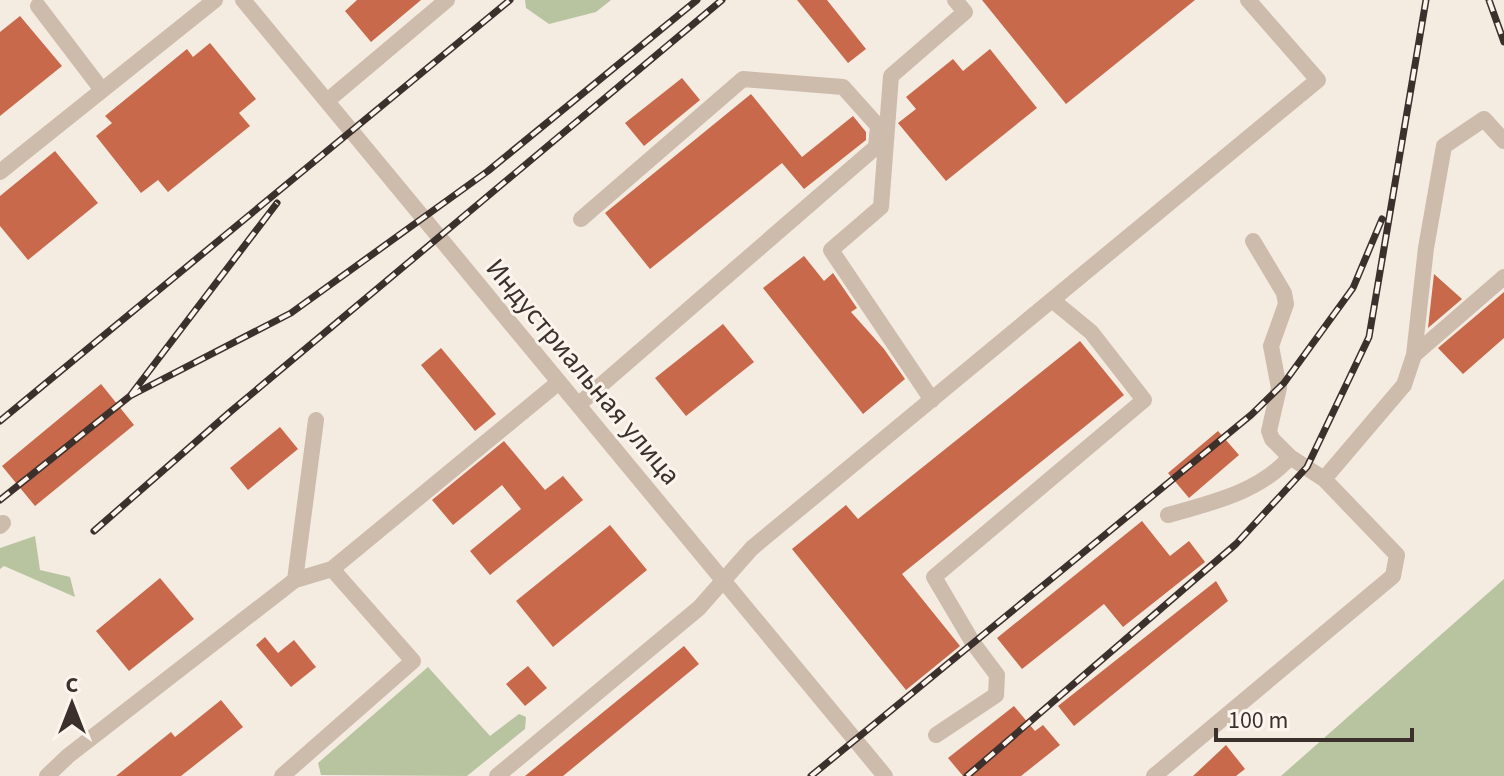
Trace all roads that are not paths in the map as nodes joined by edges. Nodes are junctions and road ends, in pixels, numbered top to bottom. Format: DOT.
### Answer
graph roads {
  1 [pos="215,0"];
  2 [pos="243,0"];
  3 [pos="447,0"];
  4 [pos="955,0"];
  5 [pos="1248,0"];
  6 [pos="38,6"];
  7 [pos="102,90"];
  8 [pos="327,101"];
  9 [pos="1504,141"];
  10 [pos="0,172"];
  11 [pos="581,219"];
  12 [pos="1253,241"];
  13 [pos="1504,277"];
  14 [pos="1052,300"];
  15 [pos="1414,355"];
  16 [pos="559,382"];
  17 [pos="932,400"];
  18 [pos="578,405"];
  19 [pos="316,420"];
  20 [pos="1290,457"];
  21 [pos="1324,479"];
  22 [pos="1168,515"];
  23 [pos="332,569"];
  24 [pos="295,580"];
  25 [pos="723,580"];
  26 [pos="936,735"];
  27 [pos="47,776"];
  28 [pos="282,776"];
  29 [pos="497,776"];
  30 [pos="885,776"];
  31 [pos="1154,776"];
  1 -- 7 [label="street"];
  2 -- 8 [label="street, Индустриальная улица"];
  3 -- 8 [label="street"];
  4 -- 17 [label="street"];
  5 -- 14 [label="street"];
  6 -- 7 [label="street"];
  7 -- 10 [label="street"];
  8 -- 16 [label="street, Индустриальная улица"];
  9 -- 15 [label="street"];
  11 -- 18 [label="street"];
  12 -- 20 [label="street"];
  13 -- 15 [label="street"];
  14 -- 17 [label="street"];
  14 -- 26 [label="street"];
  15 -- 21 [label="street"];
  16 -- 18 [label="street, Индустриальная улица"];
  16 -- 23 [label="street"];
  17 -- 25 [label="street"];
  18 -- 25 [label="street, Индустриальная улица"];
  19 -- 24 [label="street"];
  20 -- 21 [label="street"];
  20 -- 22 [label="street"];
  21 -- 31 [label="street"];
  23 -- 24 [label="street"];
  23 -- 28 [label="street"];
  24 -- 27 [label="street"];
  25 -- 29 [label="street"];
  25 -- 30 [label="street, Индустриальная улица"];
}
